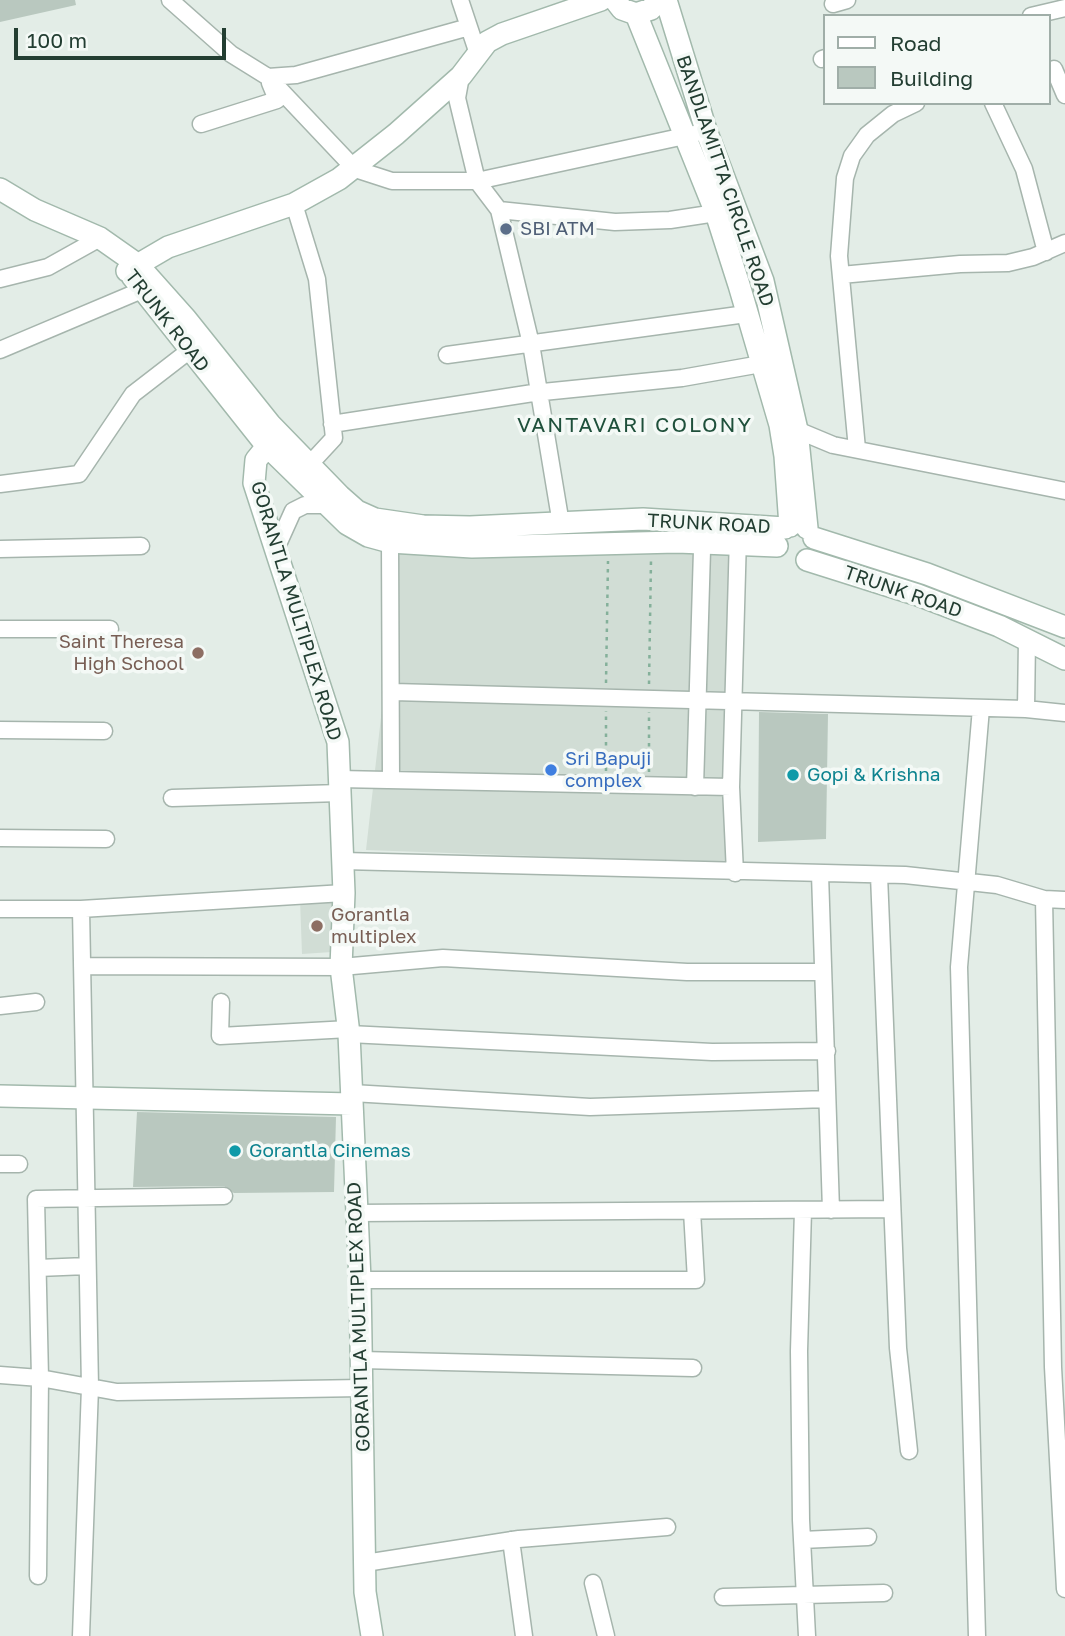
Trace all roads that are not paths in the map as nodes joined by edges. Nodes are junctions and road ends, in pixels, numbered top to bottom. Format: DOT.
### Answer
graph roads {
  1 [pos="170,0"];
  2 [pos="460,0"];
  3 [pos="601,0"];
  4 [pos="615,0"];
  5 [pos="658,0"];
  6 [pos="666,0"];
  7 [pos="1065,8"];
  8 [pos="636,14"];
  9 [pos="1040,14"];
  10 [pos="469,27"];
  11 [pos="478,54"];
  12 [pos="1056,69"];
  13 [pos="461,76"];
  14 [pos="268,77"];
  15 [pos="1065,95"];
  16 [pos="912,105"];
  17 [pos="994,105"];
  18 [pos="201,124"];
  19 [pos="696,133"];
  20 [pos="355,169"];
  21 [pos="477,181"];
  22 [pos="2,194"];
  23 [pos="294,204"];
  24 [pos="499,210"];
  25 [pos="716,213"];
  26 [pos="1065,243"];
  27 [pos="107,245"];
  28 [pos="1046,252"];
  29 [pos="132,267"];
  30 [pos="841,275"];
  31 [pos="0,279"];
  32 [pos="142,290"];
  33 [pos="746,314"];
  34 [pos="531,344"];
  35 [pos="0,350"];
  36 [pos="190,350"];
  37 [pos="447,355"];
  38 [pos="761,364"];
  39 [pos="540,392"];
  40 [pos="332,424"];
  41 [pos="789,431"];
  42 [pos="272,440"];
  43 [pos="857,449"];
  44 [pos="309,465"];
  45 [pos="0,484"];
  46 [pos="1065,491"];
  47 [pos="326,505"];
  48 [pos="561,524"];
  49 [pos="795,533"];
  50 [pos="738,535"];
  51 [pos="390,542"];
  52 [pos="141,546"];
  53 [pos="0,549"];
  54 [pos="702,550"];
  55 [pos="275,551"];
  56 [pos="807,560"];
  57 [pos="1065,626"];
  58 [pos="0,629"];
  59 [pos="110,629"];
  60 [pos="1027,639"];
  61 [pos="1065,659"];
  62 [pos="393,692"];
  63 [pos="697,701"];
  64 [pos="735,703"];
  65 [pos="981,708"];
  66 [pos="1026,709"];
  67 [pos="1065,713"];
  68 [pos="0,730"];
  69 [pos="104,731"];
  70 [pos="391,780"];
  71 [pos="340,786"];
  72 [pos="695,787"];
  73 [pos="731,787"];
  74 [pos="172,798"];
  75 [pos="0,838"];
  76 [pos="106,839"];
  77 [pos="343,861"];
  78 [pos="735,873"];
  79 [pos="820,874"];
  80 [pos="879,875"];
  81 [pos="966,881"];
  82 [pos="344,893"];
  83 [pos="1044,899"];
  84 [pos="1065,900"];
  85 [pos="0,909"];
  86 [pos="81,909"];
  87 [pos="82,966"];
  88 [pos="341,967"];
  89 [pos="823,972"];
  90 [pos="36,1002"];
  91 [pos="221,1002"];
  92 [pos="0,1006"];
  93 [pos="349,1031"];
  94 [pos="827,1051"];
  95 [pos="0,1096"];
  96 [pos="352,1098"];
  97 [pos="827,1098"];
  98 [pos="83,1099"];
  99 [pos="0,1164"];
  100 [pos="19,1164"];
  101 [pos="223,1196"];
  102 [pos="86,1197"];
  103 [pos="892,1209"];
  104 [pos="803,1210"];
  105 [pos="831,1210"];
  106 [pos="692,1211"];
  107 [pos="357,1213"];
  108 [pos="87,1266"];
  109 [pos="37,1268"];
  110 [pos="360,1280"];
  111 [pos="361,1360"];
  112 [pos="693,1368"];
  113 [pos="0,1375"];
  114 [pos="40,1378"];
  115 [pos="90,1387"];
  116 [pos="362,1388"];
  117 [pos="909,1451"];
  118 [pos="667,1527"];
  119 [pos="868,1537"];
  120 [pos="511,1540"];
  121 [pos="802,1540"];
  122 [pos="365,1563"];
  123 [pos="38,1576"];
  124 [pos="593,1583"];
  125 [pos="1065,1589"];
  126 [pos="884,1593"];
  127 [pos="807,1594"];
  128 [pos="723,1597"];
  129 [pos="81,1636"];
  130 [pos="372,1636"];
  131 [pos="524,1636"];
  132 [pos="606,1636"];
  133 [pos="807,1636"];
  134 [pos="977,1636"];
  1 -- 14 [label="street"];
  2 -- 10 [label="street"];
  3 -- 11 [label="street"];
  4 -- 8 [label="street"];
  5 -- 8 [label="street"];
  6 -- 19 [label="street, BANDLAMITTA CIRCLE ROAD"];
  7 -- 9 [label="street"];
  8 -- 19 [label="street"];
  10 -- 11 [label="street"];
  10 -- 14 [label="street"];
  11 -- 13 [label="street"];
  12 -- 15 [label="street"];
  13 -- 20 [label="street"];
  13 -- 21 [label="street"];
  14 -- 18 [label="street"];
  14 -- 20 [label="street"];
  16 -- 30 [label="street"];
  17 -- 28 [label="street"];
  19 -- 21 [label="street"];
  19 -- 25 [label="street"];
  19 -- 41 [label="street, BANDLAMITTA CIRCLE ROAD"];
  20 -- 21 [label="street"];
  20 -- 23 [label="street"];
  21 -- 24 [label="street"];
  22 -- 27 [label="street"];
  23 -- 29 [label="street"];
  23 -- 40 [label="street"];
  24 -- 25 [label="street"];
  24 -- 34 [label="street"];
  25 -- 33 [label="street"];
  26 -- 28 [label="street"];
  27 -- 29 [label="street, TRUNK ROAD"];
  27 -- 31 [label="street"];
  28 -- 30 [label="street"];
  29 -- 32 [label="street, TRUNK ROAD"];
  29 -- 42 [label="street, TRUNK ROAD"];
  30 -- 43 [label="street"];
  32 -- 35 [label="street"];
  32 -- 36 [label="street, TRUNK ROAD"];
  33 -- 34 [label="street"];
  33 -- 38 [label="street"];
  34 -- 37 [label="street"];
  34 -- 39 [label="street"];
  36 -- 42 [label="street, TRUNK ROAD"];
  36 -- 45 [label="street"];
  38 -- 39 [label="street"];
  38 -- 41 [label="street"];
  39 -- 40 [label="street"];
  39 -- 48 [label="street"];
  40 -- 44 [label="street"];
  41 -- 43 [label="street"];
  41 -- 49 [label="street, BANDLAMITTA CIRCLE ROAD"];
  42 -- 44 [label="street, TRUNK ROAD"];
  42 -- 47 [label="street, TRUNK ROAD"];
  42 -- 55 [label="street, GORANTLA MULTIPLEX ROAD"];
  43 -- 46 [label="street"];
  44 -- 48 [label="street, TRUNK ROAD"];
  47 -- 51 [label="street, TRUNK ROAD"];
  47 -- 55 [label="street"];
  48 -- 50 [label="street, TRUNK ROAD"];
  49 -- 50 [label="street, TRUNK ROAD"];
  49 -- 56 [label="street"];
  49 -- 56 [label="street, TRUNK ROAD"];
  49 -- 57 [label="street"];
  50 -- 51 [label="street, TRUNK ROAD"];
  50 -- 64 [label="street"];
  51 -- 62 [label="street"];
  52 -- 53 [label="street"];
  54 -- 63 [label="street"];
  55 -- 71 [label="street, GORANTLA MULTIPLEX ROAD"];
  56 -- 60 [label="street, TRUNK ROAD"];
  58 -- 59 [label="street"];
  60 -- 61 [label="street, TRUNK ROAD"];
  60 -- 66 [label="street"];
  62 -- 63 [label="street"];
  62 -- 70 [label="street"];
  63 -- 64 [label="street"];
  63 -- 72 [label="street"];
  64 -- 65 [label="street"];
  64 -- 73 [label="street"];
  65 -- 66 [label="street"];
  65 -- 81 [label="street"];
  66 -- 67 [label="street"];
  68 -- 69 [label="street"];
  70 -- 71 [label="street"];
  70 -- 72 [label="street"];
  71 -- 74 [label="street"];
  71 -- 77 [label="street, GORANTLA MULTIPLEX ROAD"];
  72 -- 73 [label="street"];
  73 -- 78 [label="street"];
  75 -- 76 [label="street"];
  77 -- 78 [label="street"];
  77 -- 82 [label="street, GORANTLA MULTIPLEX ROAD"];
  78 -- 79 [label="street"];
  79 -- 80 [label="street"];
  79 -- 89 [label="street"];
  80 -- 81 [label="street"];
  80 -- 103 [label="street"];
  81 -- 83 [label="street"];
  81 -- 134 [label="street"];
  82 -- 86 [label="street"];
  82 -- 88 [label="street, GORANTLA MULTIPLEX ROAD"];
  83 -- 84 [label="street"];
  83 -- 125 [label="street"];
  85 -- 86 [label="street"];
  86 -- 87 [label="street"];
  87 -- 88 [label="street"];
  87 -- 98 [label="street"];
  88 -- 89 [label="street"];
  88 -- 93 [label="street, GORANTLA MULTIPLEX ROAD"];
  89 -- 94 [label="street"];
  90 -- 92 [label="street"];
  91 -- 93 [label="street"];
  93 -- 94 [label="street"];
  93 -- 96 [label="street, GORANTLA MULTIPLEX ROAD"];
  94 -- 97 [label="street"];
  95 -- 98 [label="street"];
  96 -- 97 [label="street"];
  96 -- 98 [label="street"];
  96 -- 107 [label="street, GORANTLA MULTIPLEX ROAD"];
  97 -- 105 [label="street"];
  98 -- 102 [label="street"];
  99 -- 100 [label="street"];
  101 -- 102 [label="street"];
  102 -- 108 [label="street"];
  102 -- 109 [label="street"];
  103 -- 105 [label="street"];
  103 -- 117 [label="street"];
  104 -- 105 [label="street"];
  104 -- 106 [label="street"];
  104 -- 121 [label="street"];
  106 -- 107 [label="street"];
  106 -- 110 [label="street"];
  107 -- 110 [label="street, GORANTLA MULTIPLEX ROAD"];
  108 -- 109 [label="street"];
  108 -- 115 [label="street"];
  109 -- 114 [label="street"];
  110 -- 111 [label="street, GORANTLA MULTIPLEX ROAD"];
  111 -- 112 [label="street"];
  111 -- 116 [label="street, GORANTLA MULTIPLEX ROAD"];
  113 -- 114 [label="street"];
  114 -- 115 [label="street"];
  114 -- 123 [label="street"];
  115 -- 116 [label="street"];
  115 -- 129 [label="street"];
  116 -- 122 [label="street, GORANTLA MULTIPLEX ROAD"];
  118 -- 120 [label="street"];
  119 -- 121 [label="street"];
  120 -- 122 [label="street"];
  120 -- 131 [label="street"];
  121 -- 127 [label="street"];
  122 -- 130 [label="street, GORANTLA MULTIPLEX ROAD"];
  124 -- 132 [label="street"];
  126 -- 127 [label="street"];
  127 -- 128 [label="street"];
  127 -- 133 [label="street"];
}
